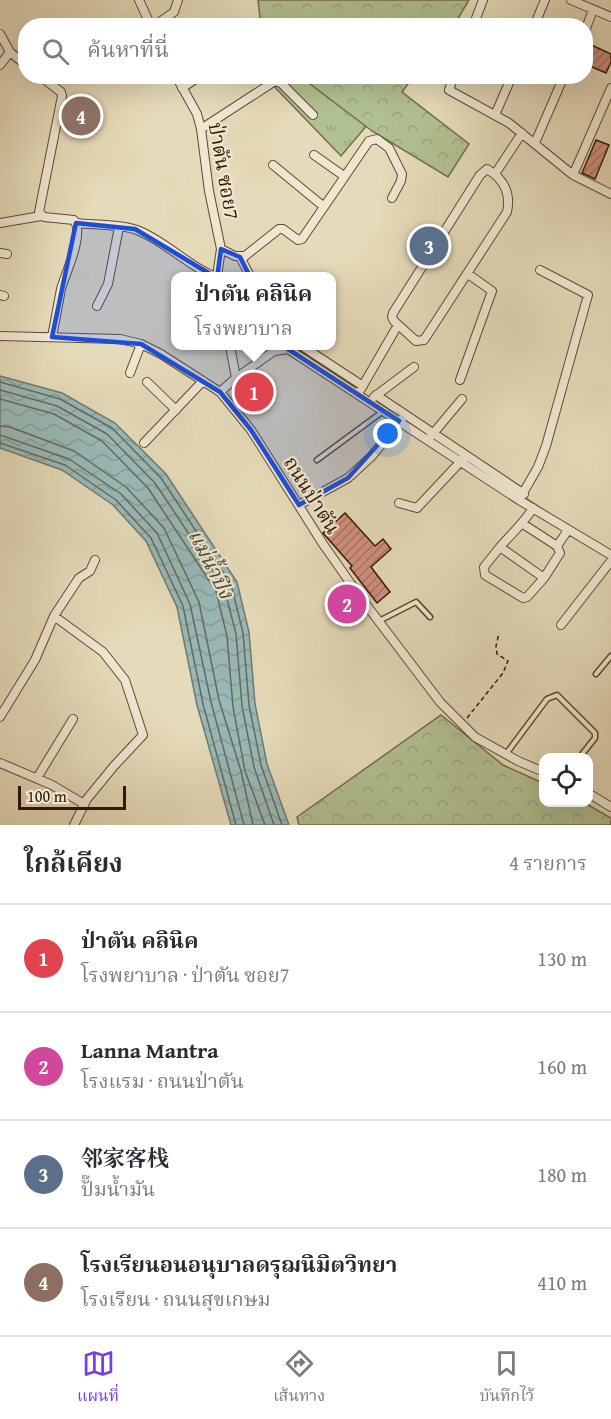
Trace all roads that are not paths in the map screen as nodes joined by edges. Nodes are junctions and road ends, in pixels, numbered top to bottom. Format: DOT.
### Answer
graph roads {
  1 [pos="139,0"];
  2 [pos="178,0"];
  3 [pos="483,0"];
  4 [pos="545,0"];
  5 [pos="571,0"];
  6 [pos="593,10"];
  7 [pos="611,17"];
  8 [pos="148,18"];
  9 [pos="165,18"];
  10 [pos="476,18"];
  11 [pos="537,18"];
  12 [pos="589,18"];
  13 [pos="0,34"];
  14 [pos="10,52"];
  15 [pos="18,58"];
  16 [pos="0,64"];
  17 [pos="50,84"];
  18 [pos="180,84"];
  19 [pos="188,84"];
  20 [pos="270,84"];
  21 [pos="282,84"];
  22 [pos="451,84"];
  23 [pos="509,84"];
  24 [pos="561,84"];
  25 [pos="182,88"];
  26 [pos="611,88"];
  27 [pos="313,115"];
  28 [pos="495,115"];
  29 [pos="201,129"];
  30 [pos="522,133"];
  31 [pos="535,143"];
  32 [pos="314,155"];
  33 [pos="273,165"];
  34 [pos="495,174"];
  35 [pos="573,175"];
  36 [pos="344,176"];
  37 [pos="611,194"];
  38 [pos="392,198"];
  39 [pos="323,206"];
  40 [pos="43,216"];
  41 [pos="0,223"];
  42 [pos="76,223"];
  43 [pos="119,227"];
  44 [pos="221,249"];
  45 [pos="240,257"];
  46 [pos="540,270"];
  47 [pos="204,272"];
  48 [pos="216,272"];
  49 [pos="248,272"];
  50 [pos="468,274"];
  51 [pos="97,306"];
  52 [pos="395,330"];
  53 [pos="0,336"];
  54 [pos="52,337"];
  55 [pos="141,344"];
  56 [pos="231,350"];
  57 [pos="278,350"];
  58 [pos="293,350"];
  59 [pos="309,350"];
  60 [pos="414,367"];
  61 [pos="337,369"];
  62 [pos="130,373"];
  63 [pos="236,378"];
  64 [pos="332,378"];
  65 [pos="460,380"];
  66 [pos="203,381"];
  67 [pos="147,382"];
  68 [pos="363,386"];
  69 [pos="220,392"];
  70 [pos="358,394"];
  71 [pos="376,395"];
  72 [pos="462,399"];
  73 [pos="368,401"];
  74 [pos="176,410"];
  75 [pos="384,411"];
  76 [pos="406,415"];
  77 [pos="399,421"];
  78 [pos="431,436"];
  79 [pos="144,442"];
  80 [pos="463,458"];
  81 [pos="317,460"];
  82 [pos="521,497"];
  83 [pos="399,503"];
  84 [pos="299,505"];
  85 [pos="533,508"];
  86 [pos="524,524"];
  87 [pos="566,533"];
  88 [pos="557,546"];
  89 [pos="500,547"];
  90 [pos="611,555"];
  91 [pos="94,560"];
  92 [pos="611,561"];
  93 [pos="544,578"];
  94 [pos="54,616"];
  95 [pos="430,617"];
  96 [pos="379,621"];
  97 [pos="561,625"];
  98 [pos="611,656"];
  99 [pos="596,674"];
  100 [pos="0,717"];
  101 [pos="73,719"];
  102 [pos="583,753"];
  103 [pos="506,754"];
  104 [pos="0,763"];
  105 [pos="539,770"];
  106 [pos="37,778"];
  107 [pos="593,796"];
  108 [pos="84,804"];
  109 [pos="611,807"];
  110 [pos="74,825"];
  1 -- 8 [label="street"];
  2 -- 9 [label="street"];
  3 -- 10 [label="street"];
  4 -- 11 [label="street"];
  5 -- 6 [label="street"];
  6 -- 7 [label="street"];
  6 -- 12 [label="street"];
  13 -- 14 [label="street"];
  14 -- 15 [label="street"];
  14 -- 16 [label="street"];
  17 -- 40 [label="street"];
  18 -- 25 [label="street, ป่าตัน ซอย7"];
  19 -- 25 [label="street"];
  20 -- 29 [label="street"];
  21 -- 27 [label="street"];
  22 -- 28 [label="street"];
  23 -- 28 [label="street"];
  24 -- 31 [label="street"];
  25 -- 29 [label="street, ป่าตัน ซอย7"];
  26 -- 35 [label="street"];
  28 -- 30 [label="street"];
  29 -- 44 [label="street, ป่าตัน ซอย7"];
  30 -- 31 [label="street"];
  30 -- 34 [label="street"];
  31 -- 35 [label="street"];
  32 -- 36 [label="street"];
  33 -- 39 [label="street"];
  34 -- 50 [label="street"];
  34 -- 50 [label="street"];
  35 -- 37 [label="street"];
  36 -- 38 [label="street"];
  36 -- 39 [label="street"];
  39 -- 45 [label="street"];
  40 -- 41 [label="street"];
  40 -- 42 [label="street"];
  42 -- 43 [label="street"];
  42 -- 54 [label="street"];
  43 -- 47 [label="street"];
  43 -- 51 [label="street"];
  44 -- 45 [label="street"];
  44 -- 48 [label="street, ป่าตัน ซอย7"];
  45 -- 49 [label="street"];
  46 -- 82 [label="street"];
  50 -- 65 [label="street"];
  52 -- 68 [label="street"];
  53 -- 54 [label="street, ถนนป่าตัน"];
  54 -- 55 [label="street, ถนนป่าตัน"];
  55 -- 62 [label="street"];
  55 -- 66 [label="street, ถนนป่าตัน"];
  56 -- 63 [label="street"];
  57 -- 63 [label="street"];
  58 -- 64 [label="street"];
  59 -- 61 [label="street"];
  60 -- 71 [label="street"];
  61 -- 64 [label="street"];
  61 -- 68 [label="street"];
  63 -- 69 [label="street"];
  64 -- 70 [label="street"];
  66 -- 69 [label="street, ถนนป่าตัน"];
  66 -- 74 [label="street"];
  67 -- 74 [label="street"];
  68 -- 70 [label="street"];
  69 -- 84 [label="street, ถนนป่าตัน"];
  70 -- 73 [label="street"];
  71 -- 73 [label="street"];
  71 -- 76 [label="street"];
  72 -- 78 [label="street"];
  73 -- 75 [label="street"];
  74 -- 79 [label="street"];
  75 -- 77 [label="street"];
  75 -- 81 [label="lane"];
  76 -- 77 [label="street"];
  76 -- 78 [label="street"];
  77 -- 78 [label="street"];
  77 -- 84 [label="street"];
  78 -- 80 [label="street"];
  80 -- 82 [label="street"];
  80 -- 83 [label="street"];
  82 -- 85 [label="street"];
  84 -- 96 [label="street, ถนนป่าตัน"];
  85 -- 86 [label="street"];
  85 -- 90 [label="street"];
  86 -- 88 [label="street"];
  86 -- 89 [label="street"];
  87 -- 88 [label="street"];
  88 -- 93 [label="street"];
  89 -- 93 [label="street"];
  89 -- 93 [label="street"];
  91 -- 94 [label="street"];
  92 -- 97 [label="street"];
  94 -- 100 [label="street"];
  94 -- 108 [label="street"];
  95 -- 96 [label="lane"];
  96 -- 103 [label="street, ถนนป่าตัน"];
  98 -- 99 [label="lane"];
  101 -- 106 [label="street"];
  102 -- 103 [label="lane"];
  103 -- 105 [label="street, ถนนป่าตัน"];
  104 -- 106 [label="street"];
  106 -- 108 [label="street"];
  107 -- 109 [label="street"];
  108 -- 110 [label="street"];
}
